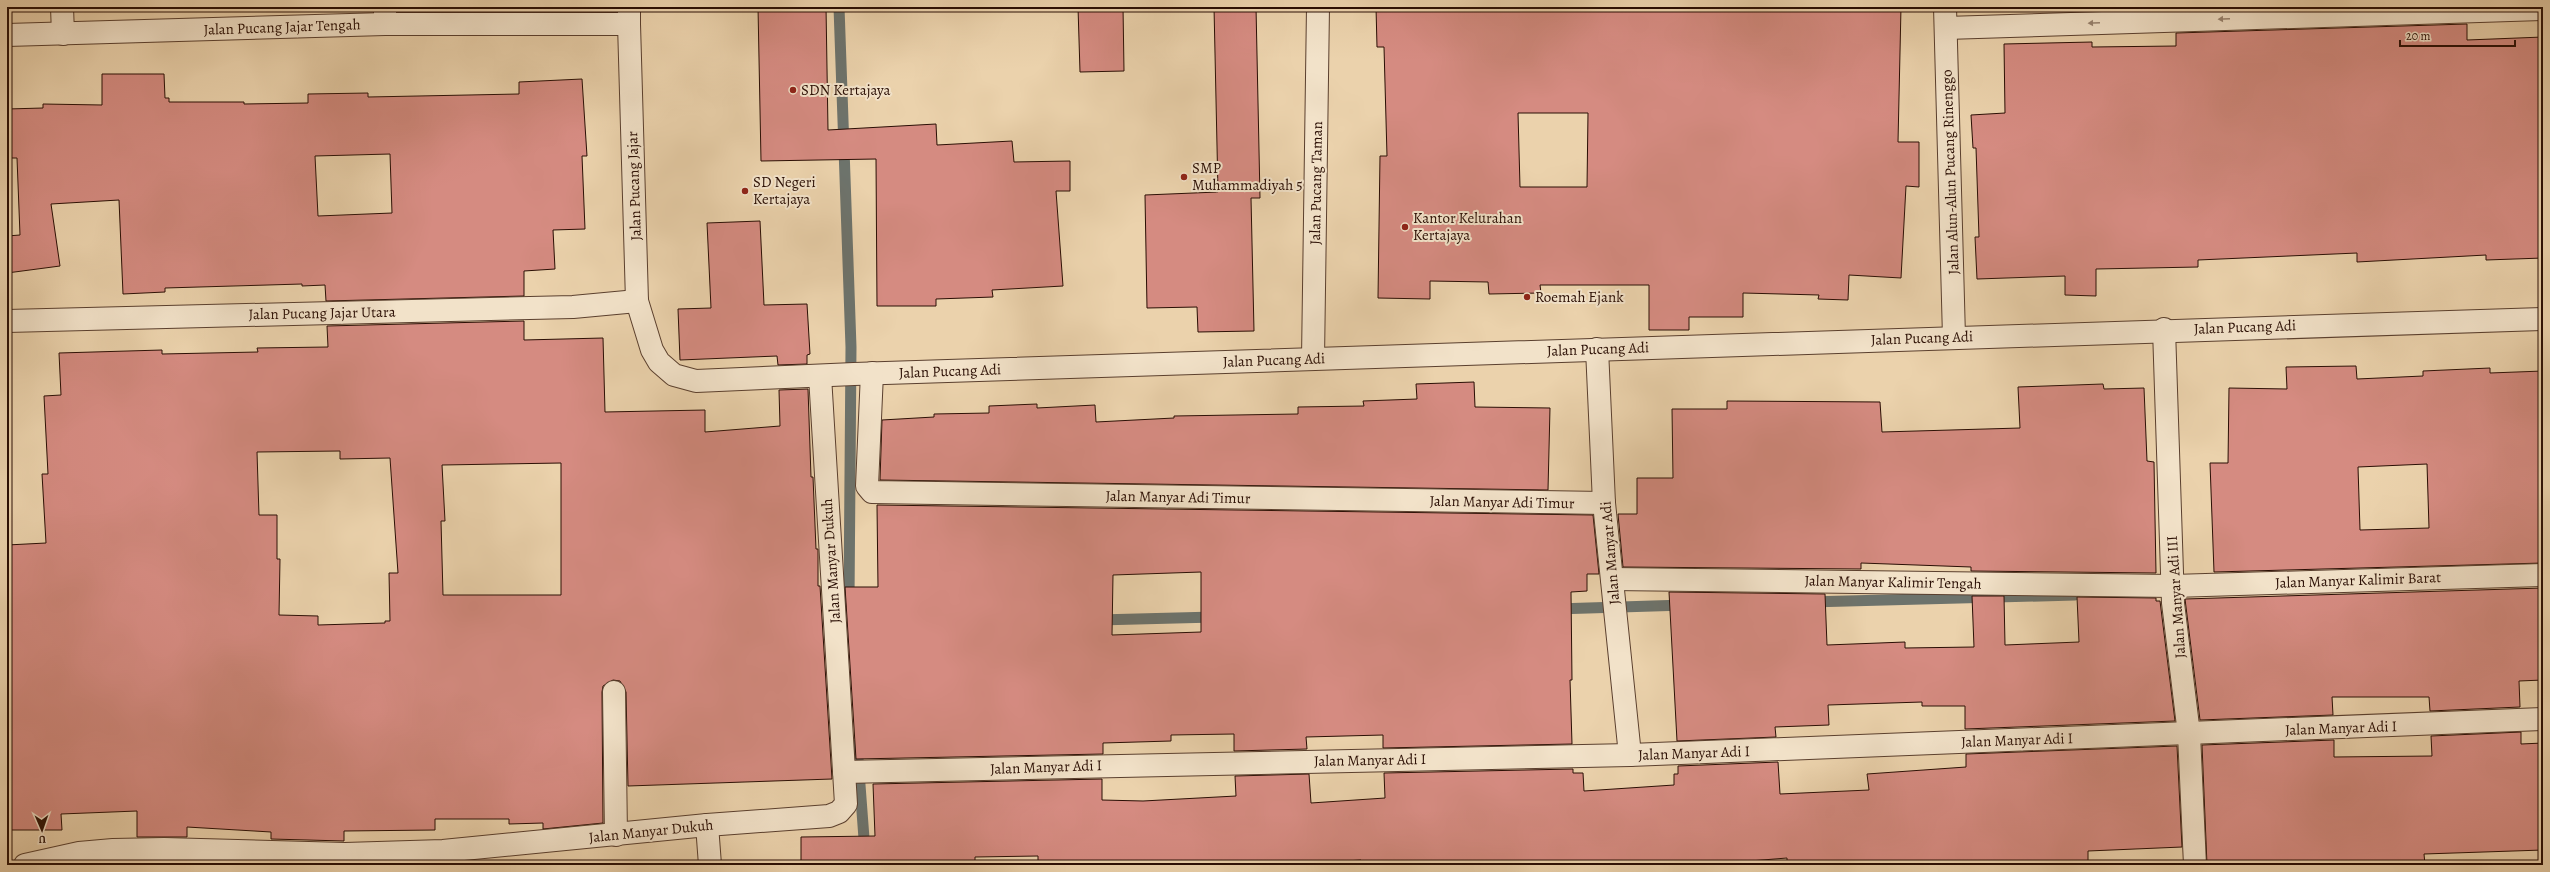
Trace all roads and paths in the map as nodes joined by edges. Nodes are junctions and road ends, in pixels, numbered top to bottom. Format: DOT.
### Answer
graph roads {
  1 [pos="62,7"];
  2 [pos="1318,7"];
  3 [pos="2543,10"];
  4 [pos="385,15"];
  5 [pos="629,15"];
  6 [pos="1945,17"];
  7 [pos="63,34"];
  8 [pos="7,35"];
  9 [pos="637,301"];
  10 [pos="2543,319"];
  11 [pos="7,321"];
  12 [pos="2164,330"];
  13 [pos="1954,337"];
  14 [pos="1597,349"];
  15 [pos="1313,358"];
  16 [pos="659,362"];
  17 [pos="863,374"];
  18 [pos="824,376"];
  19 [pos="1604,503"];
  20 [pos="2543,575"];
  21 [pos="1613,582"];
  22 [pos="2173,593"];
  23 [pos="614,692"];
  24 [pos="2543,719"];
  25 [pos="2189,734"];
  26 [pos="1630,755"];
  27 [pos="858,772"];
  28 [pos="616,835"];
  29 [pos="709,845"];
  30 [pos="25,865"];
  31 [pos="2195,865"];
  1 -- 7 [label="street"];
  2 -- 15 [label="street, Jalan Pucang Taman"];
  3 -- 6 [label="street, one-way"];
  4 -- 5 [label="street, Jalan Pucang Jajar Tengah"];
  4 -- 7 [label="street, Jalan Pucang Jajar Tengah"];
  5 -- 9 [label="street, Jalan Pucang Jajar"];
  6 -- 13 [label="street, Jalan Alun-Alun Pucang Rinenggo"];
  7 -- 8 [label="street, Jalan Pucang Jajar Tengah"];
  9 -- 11 [label="street, Jalan Pucang Jajar Utara"];
  9 -- 16 [label="street, Jalan Pucang Jajar"];
  10 -- 12 [label="street, Jalan Pucang Adi"];
  12 -- 13 [label="street, Jalan Pucang Adi"];
  12 -- 22 [label="street, Jalan Manyar Adi III"];
  13 -- 14 [label="street, Jalan Pucang Adi"];
  14 -- 15 [label="street, Jalan Pucang Adi"];
  14 -- 19 [label="street, Jalan Manyar Adi"];
  15 -- 17 [label="street, Jalan Pucang Adi"];
  16 -- 18 [label="street, Jalan Pucang Adi"];
  17 -- 18 [label="street, Jalan Pucang Adi"];
  17 -- 19 [label="street, Jalan Manyar Adi Timur"];
  18 -- 27 [label="street, Jalan Manyar Dukuh"];
  19 -- 21 [label="street, Jalan Manyar Adi"];
  20 -- 22 [label="street, Jalan Manyar Kalimir Barat"];
  21 -- 22 [label="street, Jalan Manyar Kalimir Tengah"];
  21 -- 26 [label="street, Jalan Manyar Adi"];
  22 -- 25 [label="street, Jalan Manyar Adi III"];
  23 -- 28 [label="street"];
  24 -- 25 [label="street, Jalan Manyar Adi I"];
  25 -- 26 [label="street, Jalan Manyar Adi I"];
  25 -- 31 [label="street, Jalan Manyar Adi III"];
  26 -- 27 [label="street, Jalan Manyar Adi I"];
  27 -- 29 [label="street, Jalan Manyar Dukuh"];
  28 -- 29 [label="street, Jalan Manyar Dukuh"];
  28 -- 30 [label="street, Jalan Manyar Dukuh"];
}
